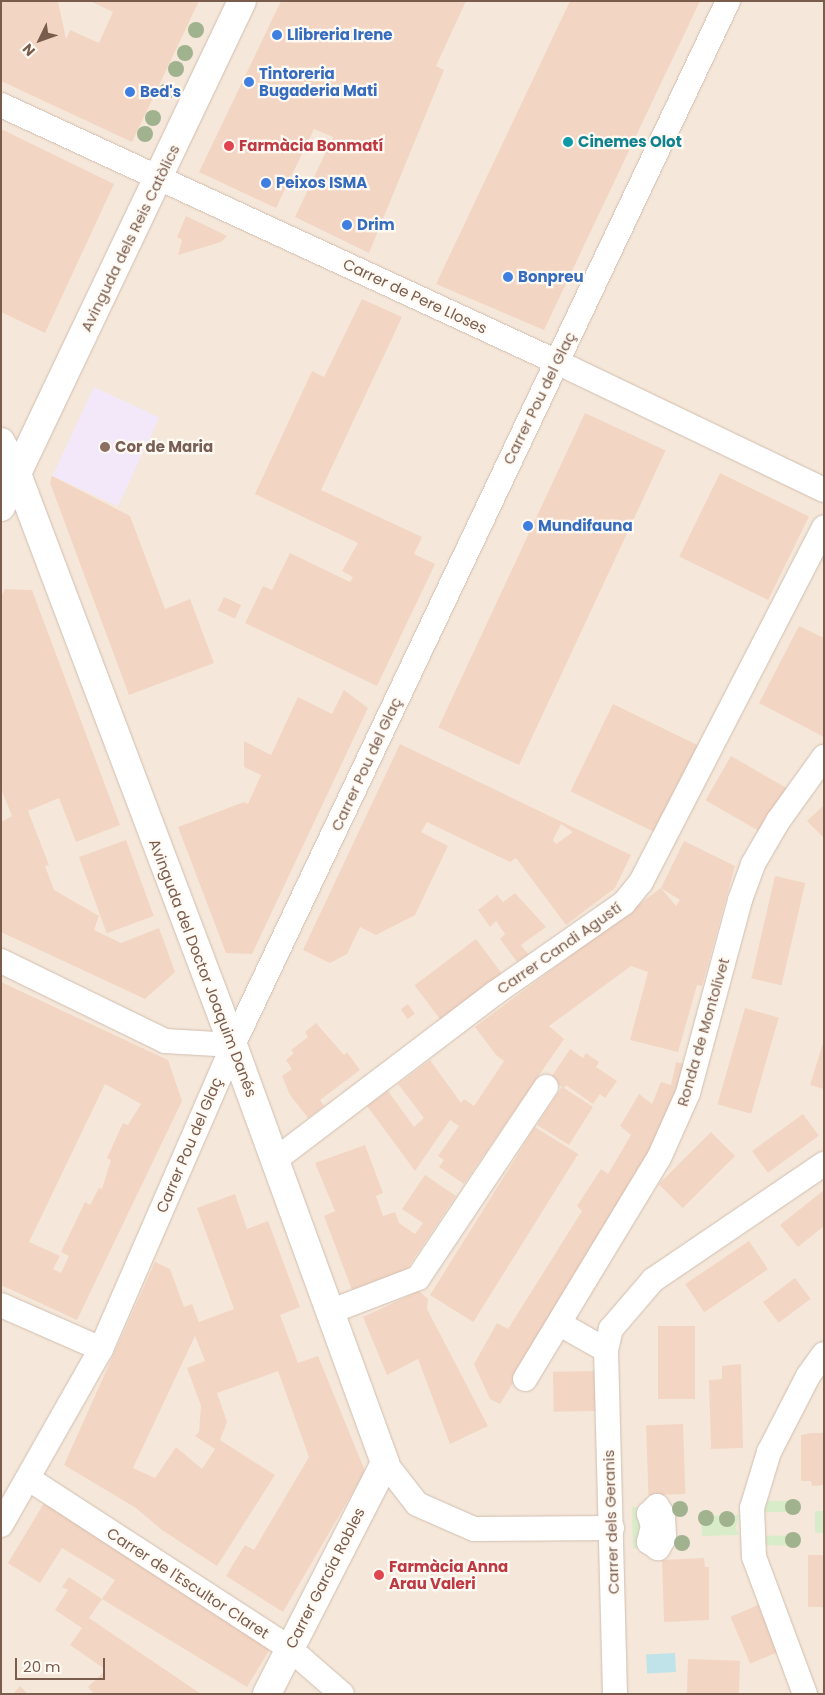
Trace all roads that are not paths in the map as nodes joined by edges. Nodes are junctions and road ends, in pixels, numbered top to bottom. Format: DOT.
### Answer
graph roads {
  1 [pos="242,1"];
  2 [pos="728,1"];
  3 [pos="2,106"];
  4 [pos="160,178"];
  5 [pos="557,362"];
  6 [pos="1,442"];
  7 [pos="17,474"];
  8 [pos="824,490"];
  9 [pos="1,507"];
  10 [pos="824,527"];
  11 [pos="824,757"];
  12 [pos="1,961"];
  13 [pos="232,1045"];
  14 [pos="546,1087"];
  15 [pos="275,1160"];
  16 [pos="824,1164"];
  17 [pos="1,1305"];
  18 [pos="332,1311"];
  19 [pos="560,1324"];
  20 [pos="101,1349"];
  21 [pos="606,1350"];
  22 [pos="824,1354"];
  23 [pos="525,1380"];
  24 [pos="385,1463"];
  25 [pos="29,1479"];
  26 [pos="1,1525"];
  27 [pos="612,1528"];
  28 [pos="289,1648"];
  29 [pos="267,1694"];
  30 [pos="342,1694"];
  31 [pos="615,1694"];
  32 [pos="805,1694"];
  1 -- 4 [label="street, Avinguda dels Reis Catòlics"];
  2 -- 5 [label="street, Carrer Pou del Glaç"];
  3 -- 4 [label="street, Carrer de Pere Lloses"];
  4 -- 5 [label="street, Carrer de Pere Lloses"];
  4 -- 7 [label="street, Avinguda dels Reis Catòlics"];
  5 -- 8 [label="street, Carrer de Pere Lloses"];
  5 -- 13 [label="street, Carrer Pou del Glaç"];
  6 -- 7 [label="street, Avinguda del Doctor Joaquim Danés"];
  7 -- 9 [label="street, Avinguda dels Reis Catòlics"];
  7 -- 13 [label="street, Avinguda del Doctor Joaquim Danés"];
  10 -- 15 [label="street, Carrer Candi Agustí"];
  11 -- 19 [label="street, Ronda de Montolivet"];
  12 -- 13 [label="street"];
  13 -- 15 [label="street, Avinguda del Doctor Joaquim Danés"];
  13 -- 20 [label="street, Carrer Pou del Glaç"];
  14 -- 18 [label="street"];
  15 -- 18 [label="street, Avinguda del Doctor Joaquim Danés"];
  16 -- 21 [label="street"];
  17 -- 20 [label="street"];
  18 -- 24 [label="street, Avinguda del Doctor Joaquim Danés"];
  19 -- 21 [label="street"];
  19 -- 23 [label="street, Ronda de Montolivet"];
  20 -- 25 [label="street, Carrer Pou del Glaç"];
  21 -- 27 [label="street, Carrer dels Geranis"];
  22 -- 32 [label="street"];
  24 -- 27 [label="street"];
  24 -- 28 [label="street, Carrer García Robles"];
  25 -- 26 [label="street, Carrer Pou del Glaç"];
  25 -- 28 [label="street, Carrer de l'Escultor Claret"];
  27 -- 31 [label="street, Carrer dels Geranis"];
  28 -- 29 [label="street, Carrer García Robles"];
  28 -- 30 [label="street, Carrer de l'Escultor Claret"];
}
